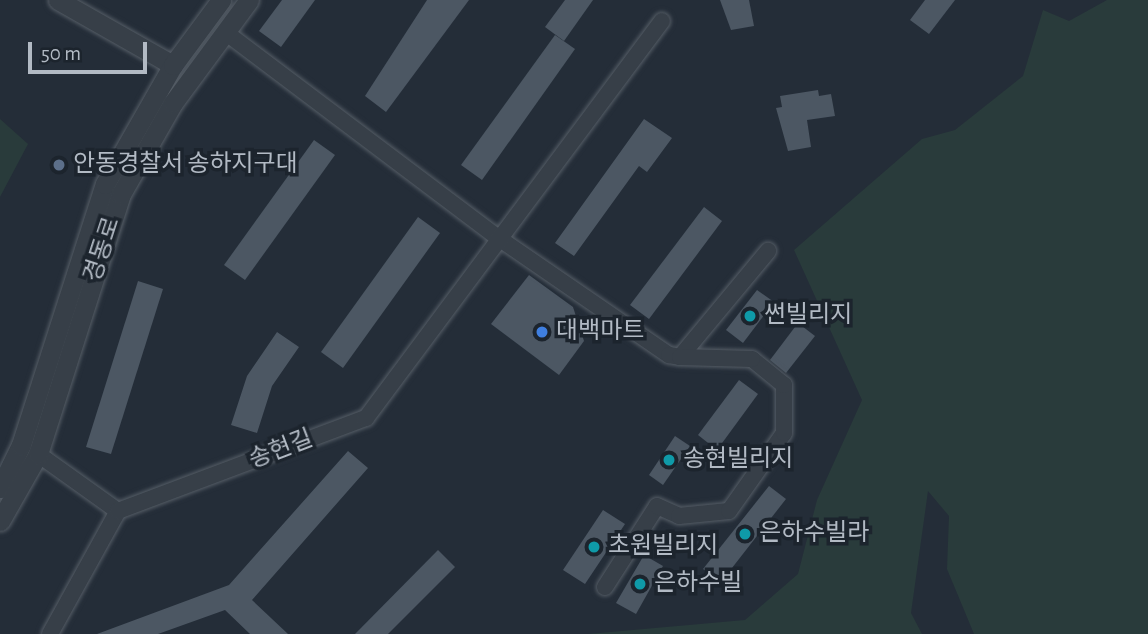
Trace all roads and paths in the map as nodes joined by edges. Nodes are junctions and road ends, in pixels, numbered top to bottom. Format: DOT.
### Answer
graph roads {
  1 [pos="58,0"];
  2 [pos="221,0"];
  3 [pos="249,0"];
  4 [pos="662,21"];
  5 [pos="225,32"];
  6 [pos="173,65"];
  7 [pos="500,239"];
  8 [pos="768,251"];
  9 [pos="680,357"];
  10 [pos="38,454"];
  11 [pos="0,488"];
  12 [pos="118,511"];
  13 [pos="0,521"];
  14 [pos="605,587"];
  15 [pos="50,634"];
  1 -- 6 [label="street"];
  2 -- 6 [label="street, 경동로"];
  3 -- 5 [label="street, 경동로"];
  4 -- 7 [label="street, 송현길"];
  5 -- 7 [label="street"];
  5 -- 10 [label="street, 경동로"];
  6 -- 11 [label="street, 경동로"];
  7 -- 9 [label="street"];
  7 -- 12 [label="street, 송현길"];
  8 -- 9 [label="street"];
  9 -- 14 [label="street"];
  10 -- 12 [label="street"];
  10 -- 13 [label="street, 경동로"];
  12 -- 15 [label="street"];
}
